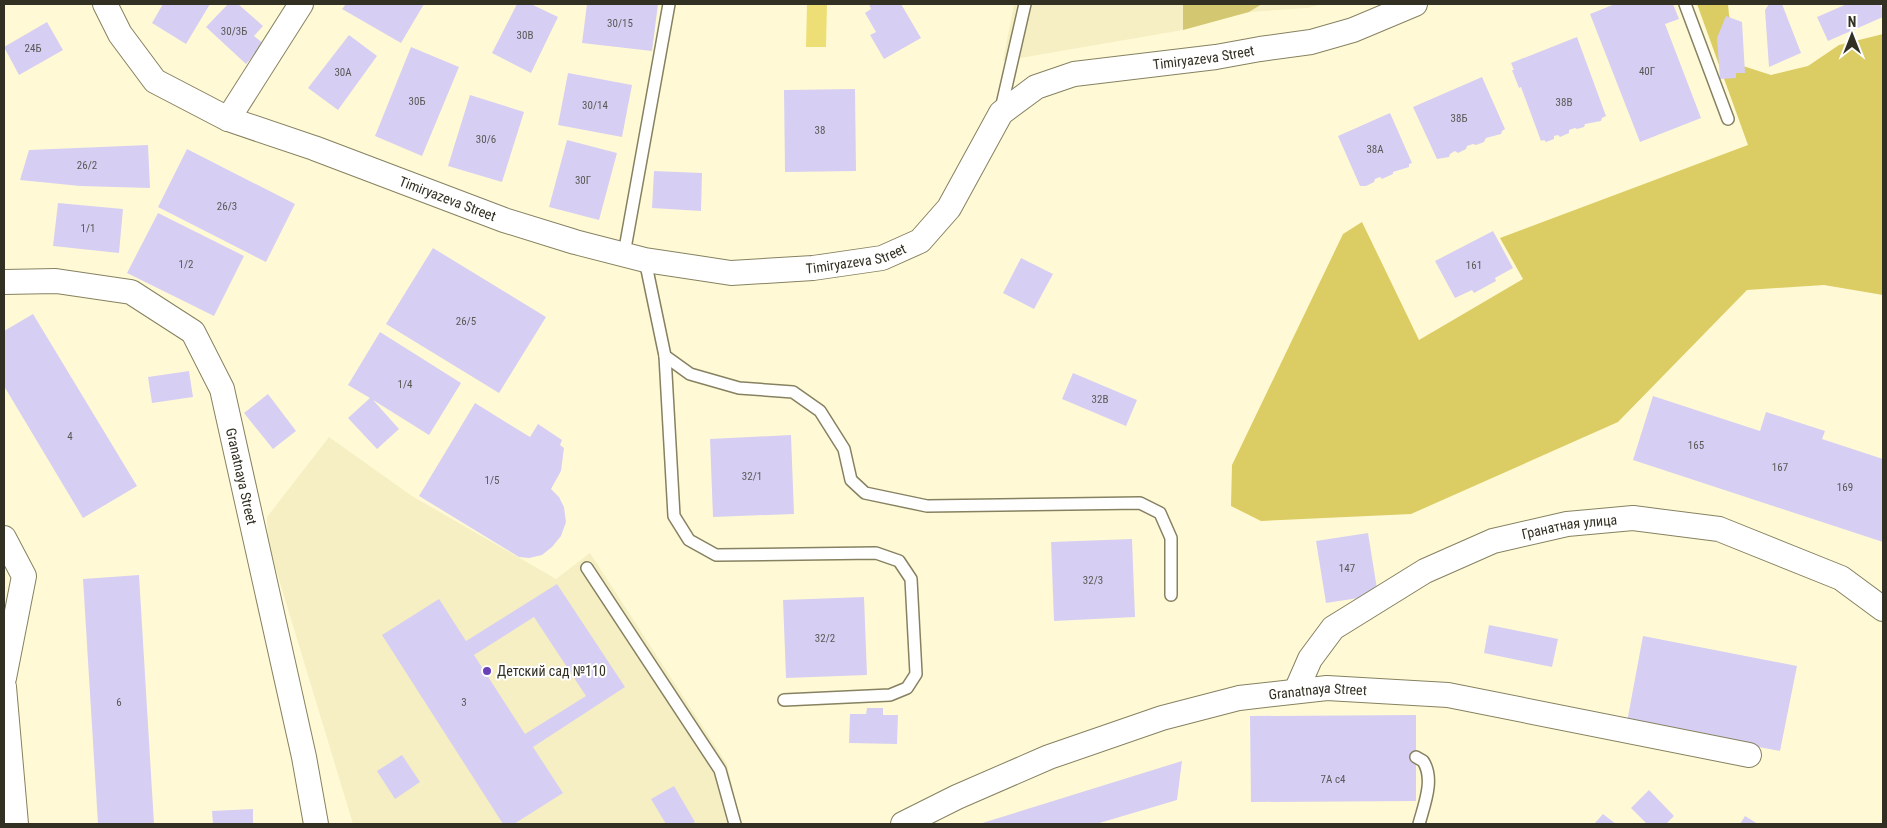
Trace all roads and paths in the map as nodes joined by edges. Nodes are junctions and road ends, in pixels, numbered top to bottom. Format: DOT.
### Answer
graph roads {
  1 [pos="105,4"];
  2 [pos="300,4"];
  3 [pos="669,4"];
  4 [pos="1025,4"];
  5 [pos="1415,4"];
  6 [pos="1685,4"];
  7 [pos="1000,114"];
  8 [pos="228,119"];
  9 [pos="1728,119"];
  10 [pos="634,257"];
  11 [pos="4,282"];
  12 [pos="665,356"];
  13 [pos="4,538"];
  14 [pos="587,568"];
  15 [pos="1171,595"];
  16 [pos="1883,609"];
  17 [pos="4,678"];
  18 [pos="4,687"];
  19 [pos="1296,691"];
  20 [pos="784,700"];
  21 [pos="1749,755"];
  22 [pos="1416,757"];
  23 [pos="16,824"];
  24 [pos="316,824"];
  25 [pos="735,824"];
  26 [pos="903,824"];
  27 [pos="1419,824"];
  1 -- 8 [label="street, Timiryazeva Street"];
  2 -- 8 [label="street"];
  3 -- 10 [label="lane"];
  4 -- 7 [label="lane"];
  5 -- 7 [label="street, Timiryazeva Street"];
  6 -- 9 [label="lane"];
  7 -- 10 [label="street, Timiryazeva Street"];
  8 -- 10 [label="street, Timiryazeva Street"];
  10 -- 12 [label="lane"];
  11 -- 24 [label="street, Granatnaya Street"];
  12 -- 15 [label="lane"];
  12 -- 20 [label="lane"];
  13 -- 17 [label="street"];
  14 -- 25 [label="lane"];
  16 -- 19 [label="street, Гранатная улица"];
  18 -- 23 [label="street"];
  19 -- 21 [label="street, Granatnaya Street"];
  19 -- 26 [label="street, Granatnaya Street"];
  22 -- 27 [label="lane"];
}
